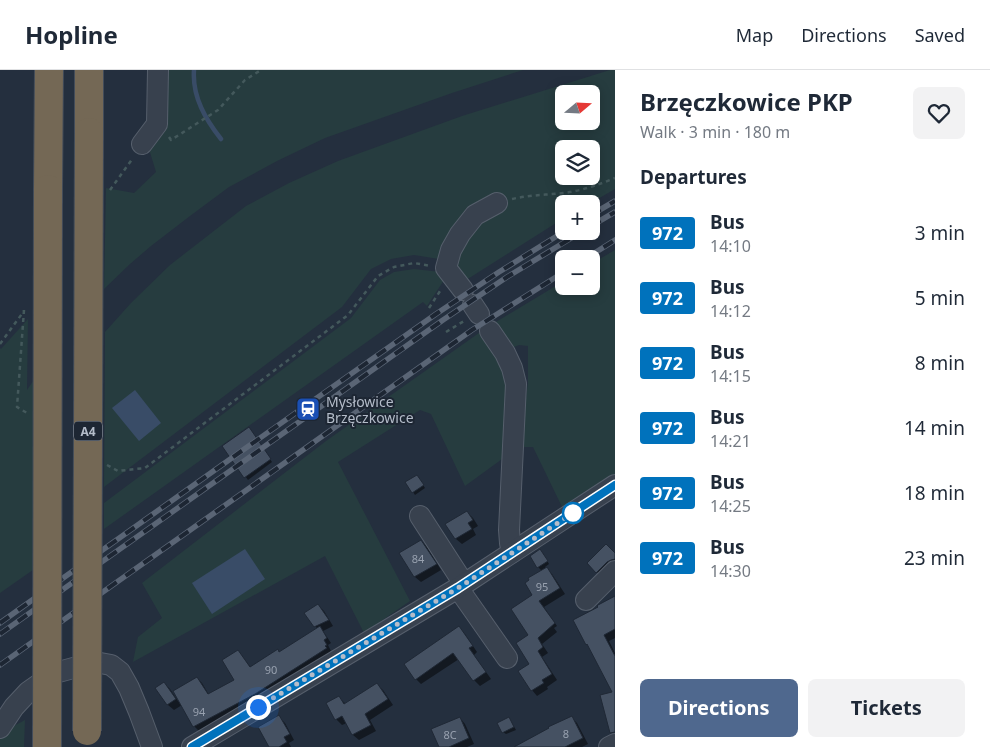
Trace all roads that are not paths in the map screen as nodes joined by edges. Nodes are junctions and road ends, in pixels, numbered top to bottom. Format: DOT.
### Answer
graph roads {
  1 [pos="49,70"];
  2 [pos="89,70"];
  3 [pos="158,70"];
  4 [pos="142,144"];
  5 [pos="497,203"];
  6 [pos="473,305"];
  7 [pos="490,331"];
  8 [pos="615,486"];
  9 [pos="420,516"];
  10 [pos="512,552"];
  11 [pos="615,571"];
  12 [pos="461,586"];
  13 [pos="586,600"];
  14 [pos="507,658"];
  15 [pos="0,728"];
  16 [pos="87,739"];
  17 [pos="615,744"];
  18 [pos="47,747"];
  19 [pos="152,747"];
  20 [pos="192,747"];
  21 [pos="609,747"];
  1 -- 18 [label="highway, bridge"];
  2 -- 16 [label="highway, A4, bridge"];
  3 -- 4 [label="street"];
  5 -- 6 [label="street"];
  7 -- 10 [label="street"];
  8 -- 10 [label="street"];
  9 -- 12 [label="street"];
  10 -- 12 [label="street"];
  11 -- 13 [label="street"];
  12 -- 14 [label="street"];
  12 -- 20 [label="street"];
  15 -- 19 [label="street"];
  17 -- 21 [label="street"];
}
